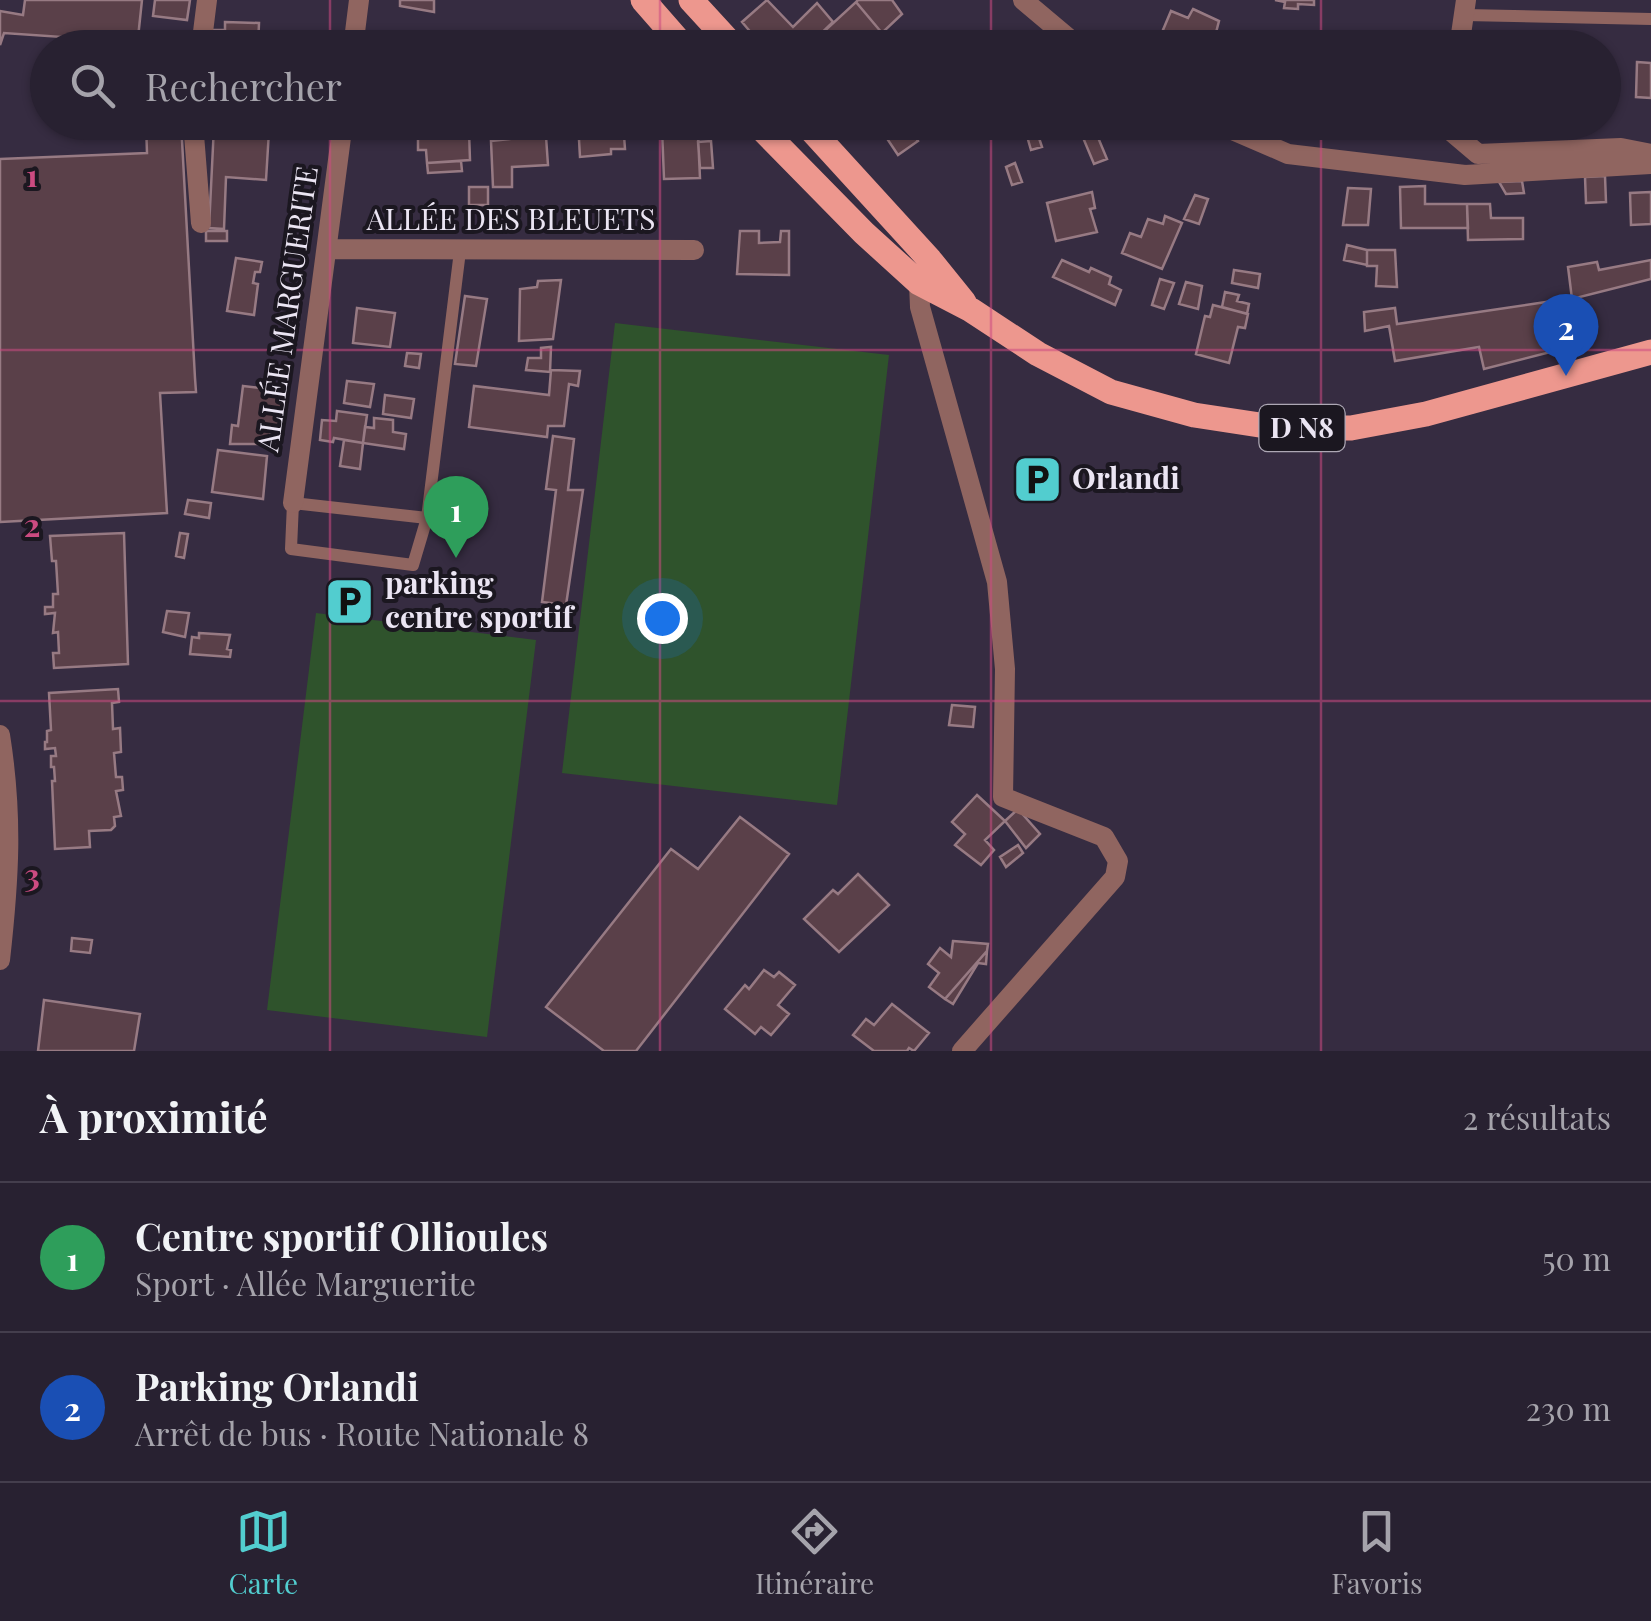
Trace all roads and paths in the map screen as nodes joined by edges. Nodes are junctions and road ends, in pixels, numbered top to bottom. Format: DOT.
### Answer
graph roads {
  1 [pos="207,0"];
  2 [pos="359,0"];
  3 [pos="643,0"];
  4 [pos="691,0"];
  5 [pos="1023,0"];
  6 [pos="1466,8"];
  7 [pos="1651,19"];
  8 [pos="203,30"];
  9 [pos="355,30"];
  10 [pos="669,30"];
  11 [pos="718,30"];
  12 [pos="1059,30"];
  13 [pos="195,140"];
  14 [pos="341,140"];
  15 [pos="773,140"];
  16 [pos="820,140"];
  17 [pos="1256,140"];
  18 [pos="1462,140"];
  19 [pos="1651,154"];
  20 [pos="1651,164"];
  21 [pos="200,223"];
  22 [pos="327,249"];
  23 [pos="694,250"];
  24 [pos="460,251"];
  25 [pos="919,283"];
  26 [pos="971,310"];
  27 [pos="1651,352"];
  28 [pos="293,502"];
  29 [pos="427,518"];
  30 [pos="0,735"];
  31 [pos="2,766"];
  32 [pos="0,960"];
  33 [pos="962,1051"];
  1 -- 8 [label="street"];
  2 -- 9 [label="street"];
  3 -- 10 [label="main road"];
  4 -- 11 [label="main road"];
  5 -- 12 [label="street"];
  6 -- 7 [label="lane"];
  13 -- 21 [label="street"];
  14 -- 22 [label="street, ALLÉE MARGUERITE"];
  15 -- 25 [label="main road, D N8"];
  16 -- 26 [label="main road, D N8"];
  17 -- 20 [label="street"];
  18 -- 19 [label="street"];
  22 -- 24 [label="street, ALLÉE DES BLEUETS"];
  22 -- 28 [label="street, ALLÉE MARGUERITE"];
  23 -- 24 [label="street, ALLÉE DES BLEUETS"];
  24 -- 29 [label="lane"];
  25 -- 26 [label="main road, D N8"];
  25 -- 33 [label="street"];
  26 -- 27 [label="main road, D N8"];
  28 -- 29 [label="lane"];
  28 -- 29 [label="lane"];
  30 -- 31 [label="street"];
  31 -- 32 [label="street"];
}
